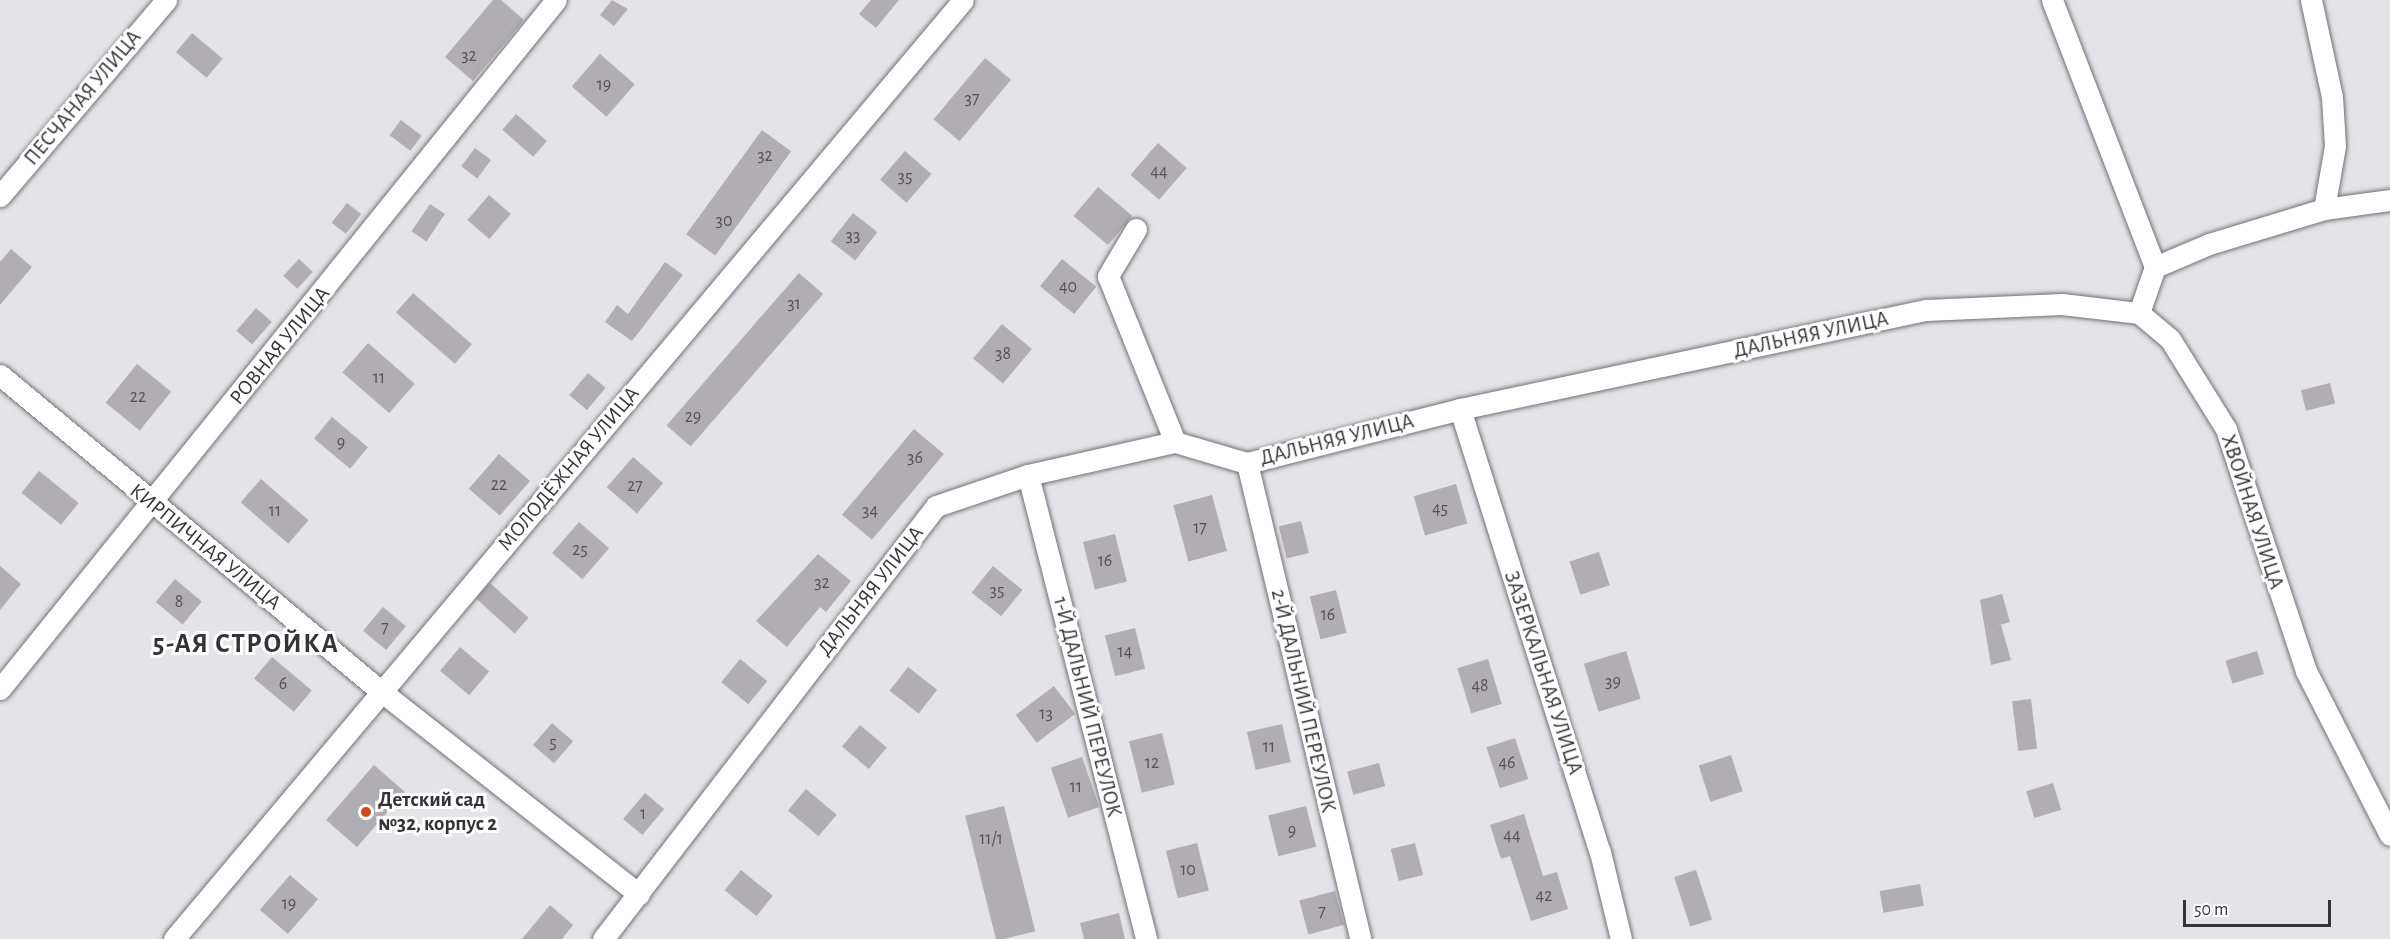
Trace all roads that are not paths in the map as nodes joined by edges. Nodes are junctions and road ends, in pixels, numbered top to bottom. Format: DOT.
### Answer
graph roads {
  1 [pos="166,0"];
  2 [pos="556,0"];
  3 [pos="963,0"];
  4 [pos="2052,0"];
  5 [pos="2311,0"];
  6 [pos="0,196"];
  7 [pos="2390,200"];
  8 [pos="2324,209"];
  9 [pos="1136,229"];
  10 [pos="2156,267"];
  11 [pos="2139,313"];
  12 [pos="0,375"];
  13 [pos="1460,409"];
  14 [pos="1175,442"];
  15 [pos="1246,463"];
  16 [pos="1028,475"];
  17 [pos="153,505"];
  18 [pos="0,689"];
  19 [pos="382,692"];
  20 [pos="2390,835"];
  21 [pos="639,894"];
  22 [pos="174,939"];
  23 [pos="603,939"];
  24 [pos="1146,939"];
  25 [pos="1360,939"];
  26 [pos="1621,939"];
  1 -- 6 [label="street, ПЕСЧАНАЯ УЛИЦА"];
  2 -- 17 [label="street, РОВНАЯ УЛИЦА"];
  3 -- 19 [label="street, МОЛОДЁЖНАЯ УЛИЦА"];
  4 -- 10 [label="street"];
  5 -- 8 [label="street"];
  7 -- 8 [label="street"];
  8 -- 10 [label="street"];
  9 -- 14 [label="street"];
  10 -- 11 [label="street"];
  11 -- 13 [label="street, ДАЛЬНЯЯ УЛИЦА"];
  11 -- 20 [label="street, ХВОЙНАЯ УЛИЦА"];
  12 -- 17 [label="street, КИРПИЧНАЯ УЛИЦА"];
  13 -- 15 [label="street, ДАЛЬНЯЯ УЛИЦА"];
  13 -- 26 [label="street, ЗАЗЕРКАЛЬНАЯ УЛИЦА"];
  14 -- 15 [label="street, ДАЛЬНЯЯ УЛИЦА"];
  14 -- 16 [label="street, ДАЛЬНЯЯ УЛИЦА"];
  15 -- 25 [label="street, 2-Й ДАЛЬНИЙ ПЕРЕУЛОК"];
  16 -- 21 [label="street, ДАЛЬНЯЯ УЛИЦА"];
  16 -- 24 [label="street, 1-Й ДАЛЬНИЙ ПЕРЕУЛОК"];
  17 -- 18 [label="street, РОВНАЯ УЛИЦА"];
  17 -- 19 [label="street, КИРПИЧНАЯ УЛИЦА"];
  19 -- 21 [label="street, КИРПИЧНАЯ УЛИЦА"];
  19 -- 22 [label="street, МОЛОДЁЖНАЯ УЛИЦА"];
  21 -- 23 [label="street, ДАЛЬНЯЯ УЛИЦА"];
}
